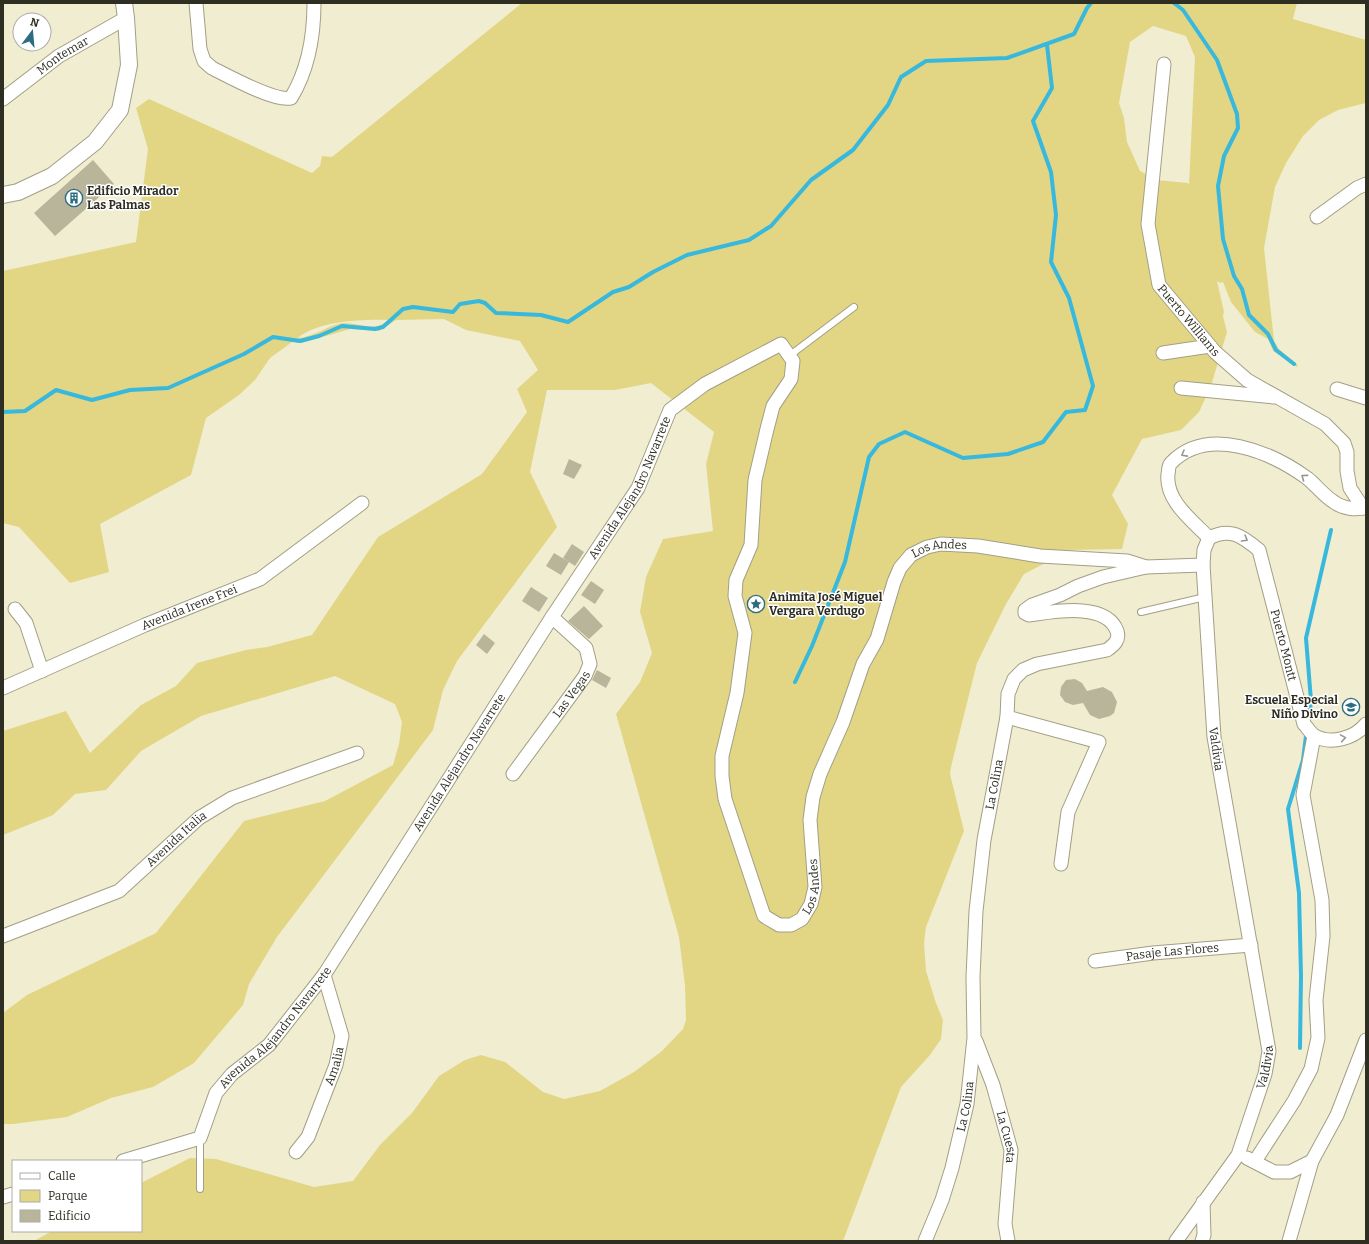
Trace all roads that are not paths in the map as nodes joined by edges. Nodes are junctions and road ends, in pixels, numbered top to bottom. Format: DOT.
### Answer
graph roads {
  1 [pos="196,3"];
  2 [pos="314,3"];
  3 [pos="125,10"];
  4 [pos="1164,64"];
  5 [pos="3,99"];
  6 [pos="1366,184"];
  7 [pos="3,195"];
  8 [pos="1317,217"];
  9 [pos="854,307"];
  10 [pos="781,344"];
  11 [pos="1210,346"];
  12 [pos="1163,353"];
  13 [pos="789,356"];
  14 [pos="1181,388"];
  15 [pos="1337,389"];
  16 [pos="1279,397"];
  17 [pos="1366,398"];
  18 [pos="362,502"];
  19 [pos="1364,508"];
  20 [pos="1209,538"];
  21 [pos="1203,565"];
  22 [pos="1146,567"];
  23 [pos="1205,597"];
  24 [pos="15,609"];
  25 [pos="1141,612"];
  26 [pos="552,617"];
  27 [pos="42,670"];
  28 [pos="3,688"];
  29 [pos="1007,717"];
  30 [pos="1366,724"];
  31 [pos="1314,736"];
  32 [pos="357,753"];
  33 [pos="513,774"];
  34 [pos="1061,864"];
  35 [pos="3,936"];
  36 [pos="1251,945"];
  37 [pos="1095,961"];
  38 [pos="324,975"];
  39 [pos="974,1038"];
  40 [pos="1366,1040"];
  41 [pos="200,1138"];
  42 [pos="296,1152"];
  43 [pos="1238,1155"];
  44 [pos="126,1160"];
  45 [pos="1255,1161"];
  46 [pos="1312,1161"];
  47 [pos="200,1189"];
  48 [pos="1203,1202"];
  49 [pos="925,1241"];
  50 [pos="1008,1241"];
  51 [pos="1176,1241"];
  52 [pos="1202,1241"];
  53 [pos="1289,1241"];
  1 -- 2 [label="street"];
  3 -- 5 [label="street, Montemar"];
  3 -- 7 [label="street"];
  4 -- 11 [label="street, Puerto Williams"];
  6 -- 8 [label="street"];
  9 -- 13 [label="lane"];
  10 -- 13 [label="street, Los Andes"];
  10 -- 26 [label="street, Avenida Alejandro Navarrete"];
  11 -- 12 [label="street"];
  11 -- 16 [label="street, Puerto Williams"];
  13 -- 22 [label="street, Los Andes"];
  14 -- 16 [label="street"];
  15 -- 17 [label="street"];
  16 -- 19 [label="street, Puerto Williams"];
  18 -- 27 [label="street, Avenida Irene Frei"];
  19 -- 20 [label="street, one-way"];
  20 -- 21 [label="street, Valdivia"];
  20 -- 31 [label="street, Puerto Montt, one-way"];
  21 -- 22 [label="street, Los Andes"];
  21 -- 23 [label="street, Valdivia"];
  22 -- 29 [label="street, La Colina"];
  23 -- 25 [label="lane"];
  23 -- 36 [label="street, Valdivia"];
  24 -- 27 [label="street"];
  26 -- 33 [label="street, Las Vegas"];
  26 -- 38 [label="street, Avenida Alejandro Navarrete"];
  27 -- 28 [label="street, Avenida Irene Frei"];
  29 -- 34 [label="street"];
  29 -- 39 [label="street, La Colina"];
  31 -- 30 [label="street, one-way"];
  31 -- 45 [label="street"];
  32 -- 35 [label="street, Avenida Italia"];
  36 -- 37 [label="street, Pasaje Las Flores"];
  36 -- 43 [label="street, Valdivia"];
  38 -- 41 [label="street, Avenida Alejandro Navarrete"];
  38 -- 42 [label="street, Amalia"];
  39 -- 49 [label="street, La Colina"];
  39 -- 50 [label="street, La Cuesta"];
  40 -- 46 [label="street"];
  41 -- 44 [label="street"];
  41 -- 47 [label="lane"];
  43 -- 45 [label="street"];
  43 -- 48 [label="street, Valdivia"];
  45 -- 46 [label="street"];
  46 -- 53 [label="street"];
  48 -- 51 [label="street, Valdivia"];
  48 -- 52 [label="street"];
}
